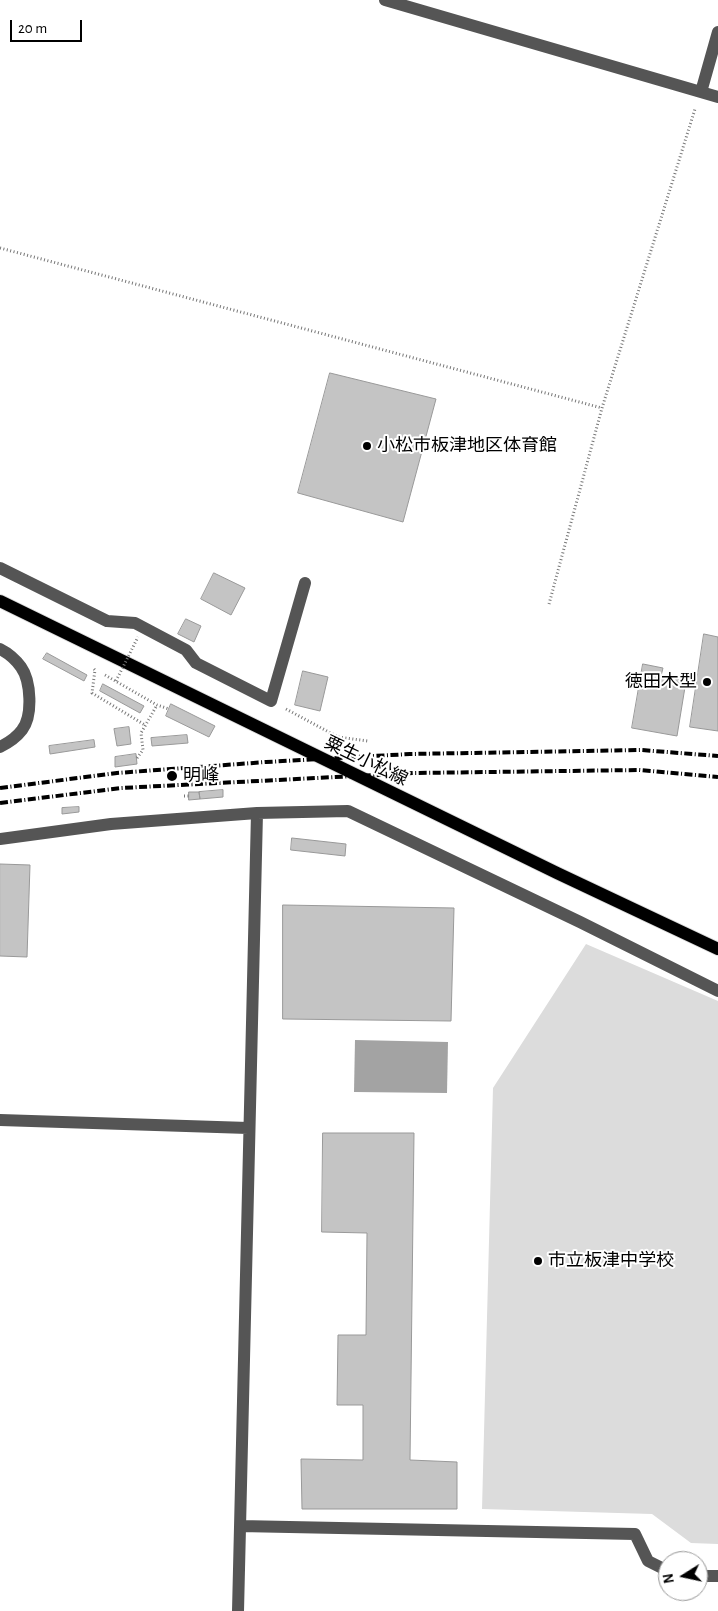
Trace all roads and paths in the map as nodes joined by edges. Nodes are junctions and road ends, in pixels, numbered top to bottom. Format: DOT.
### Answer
graph roads {
  1 [pos="385,0"];
  2 [pos="718,32"];
  3 [pos="701,92"];
  4 [pos="718,97"];
  5 [pos="0,248"];
  6 [pos="602,408"];
  7 [pos="0,568"];
  8 [pos="305,583"];
  9 [pos="0,601"];
  10 [pos="549,604"];
  11 [pos="138,637"];
  12 [pos="0,649"];
  13 [pos="88,666"];
  14 [pos="271,701"];
  15 [pos="157,705"];
  16 [pos="169,709"];
  17 [pos="145,725"];
  18 [pos="368,741"];
  19 [pos="0,747"];
  20 [pos="137,758"];
  21 [pos="184,796"];
  22 [pos="189,796"];
  23 [pos="257,813"];
  24 [pos="0,839"];
  25 [pos="718,949"];
  26 [pos="718,991"];
  27 [pos="0,1120"];
  28 [pos="248,1128"];
  29 [pos="240,1526"];
  30 [pos="658,1566"];
  31 [pos="238,1611"];
  1 -- 3 [label="street"];
  2 -- 3 [label="street"];
  3 -- 4 [label="street"];
  3 -- 6 [label="path"];
  5 -- 6 [label="path"];
  6 -- 10 [label="path"];
  7 -- 14 [label="street"];
  8 -- 14 [label="street"];
  9 -- 25 [label="main road, 粟生小松線"];
  11 -- 15 [label="path, bridge"];
  12 -- 19 [label="street"];
  13 -- 17 [label="path"];
  14 -- 18 [label="path"];
  15 -- 16 [label="path"];
  15 -- 17 [label="path"];
  17 -- 20 [label="path"];
  21 -- 22 [label="path"];
  23 -- 24 [label="street"];
  23 -- 26 [label="street"];
  23 -- 28 [label="street"];
  27 -- 28 [label="street"];
  28 -- 29 [label="street"];
  29 -- 30 [label="street"];
  29 -- 31 [label="street"];
}
